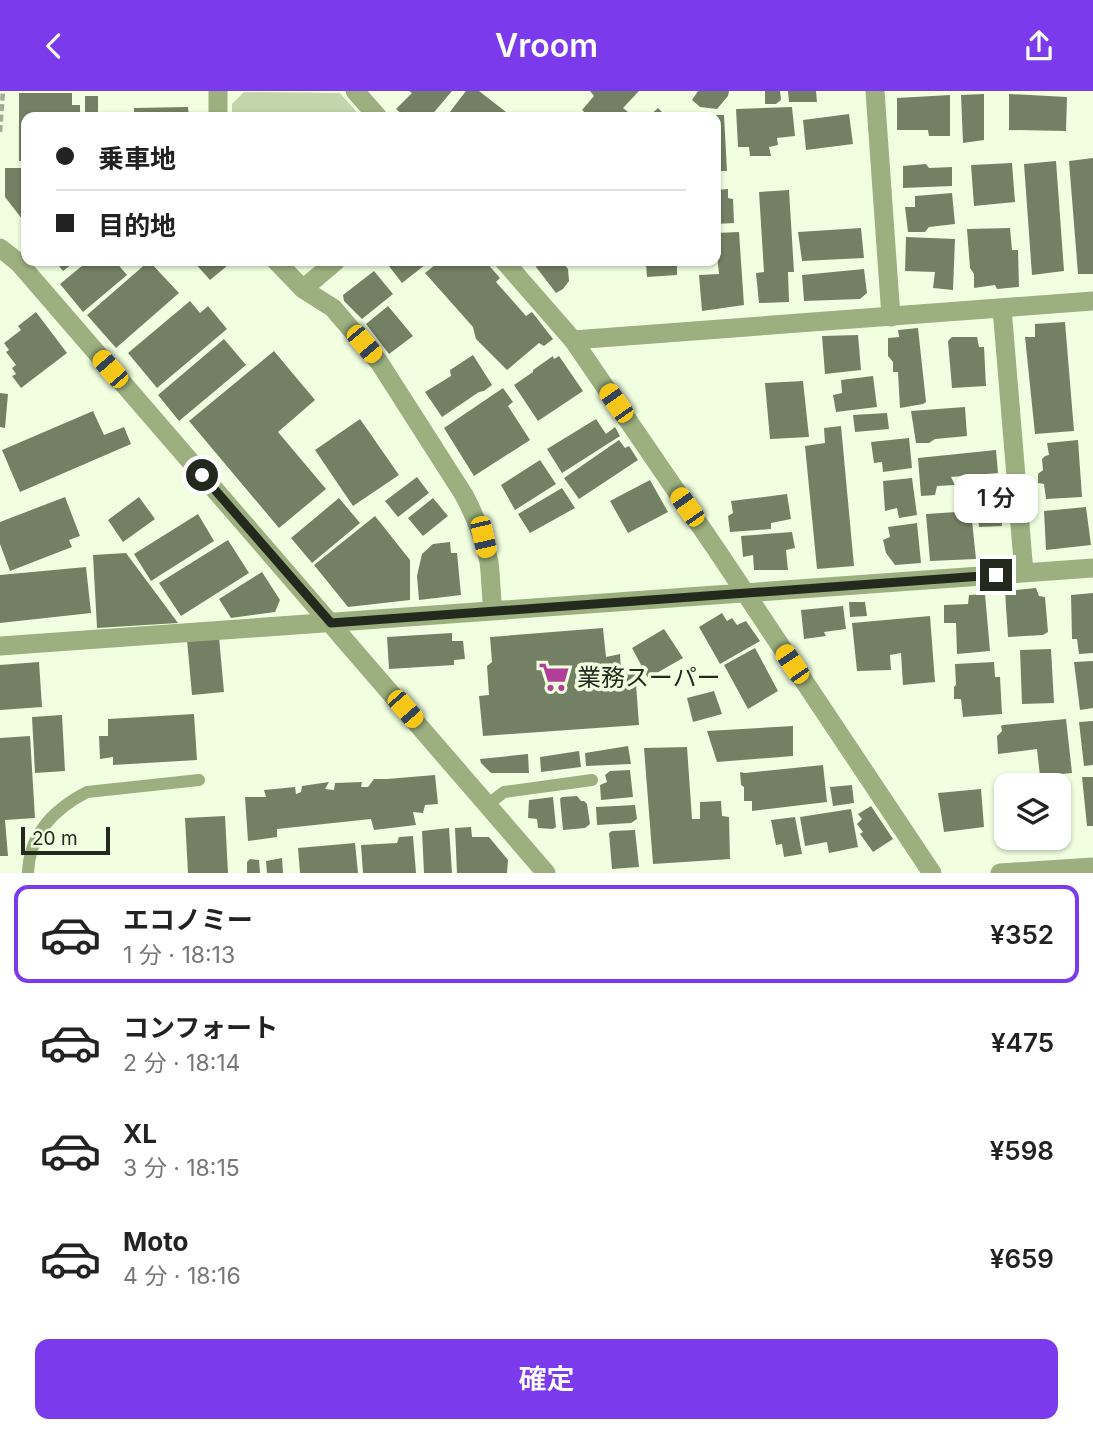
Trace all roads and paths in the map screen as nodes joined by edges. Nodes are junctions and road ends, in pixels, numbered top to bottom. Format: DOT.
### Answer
graph roads {
  1 [pos="3,91"];
  2 [pos="218,91"];
  3 [pos="355,91"];
  4 [pos="875,91"];
  5 [pos="218,112"];
  6 [pos="374,112"];
  7 [pos="0,132"];
  8 [pos="0,248"];
  9 [pos="21,265"];
  10 [pos="22,266"];
  11 [pos="281,266"];
  12 [pos="330,266"];
  13 [pos="508,266"];
  14 [pos="303,289"];
  15 [pos="1093,301"];
  16 [pos="1002,308"];
  17 [pos="891,317"];
  18 [pos="573,340"];
  19 [pos="1093,568"];
  20 [pos="1024,573"];
  21 [pos="746,594"];
  22 [pos="493,611"];
  23 [pos="331,623"];
  24 [pos="0,646"];
  25 [pos="199,780"];
  26 [pos="592,780"];
  27 [pos="487,805"];
  28 [pos="1093,867"];
  29 [pos="28,873"];
  30 [pos="546,873"];
  31 [pos="932,873"];
  32 [pos="1000,873"];
  1 -- 7 [label="path"];
  2 -- 5 [label="street"];
  3 -- 6 [label="street"];
  4 -- 17 [label="street"];
  8 -- 9 [label="street"];
  10 -- 23 [label="street"];
  11 -- 14 [label="street"];
  12 -- 14 [label="street"];
  13 -- 18 [label="street"];
  14 -- 22 [label="street"];
  15 -- 16 [label="street"];
  16 -- 17 [label="street"];
  16 -- 20 [label="street"];
  17 -- 18 [label="street"];
  18 -- 21 [label="street"];
  19 -- 20 [label="street"];
  20 -- 21 [label="street"];
  21 -- 22 [label="street"];
  21 -- 31 [label="street"];
  22 -- 23 [label="street"];
  23 -- 24 [label="street"];
  23 -- 27 [label="street"];
  25 -- 29 [label="lane"];
  26 -- 27 [label="lane"];
  27 -- 30 [label="street"];
  28 -- 32 [label="street"];
}
